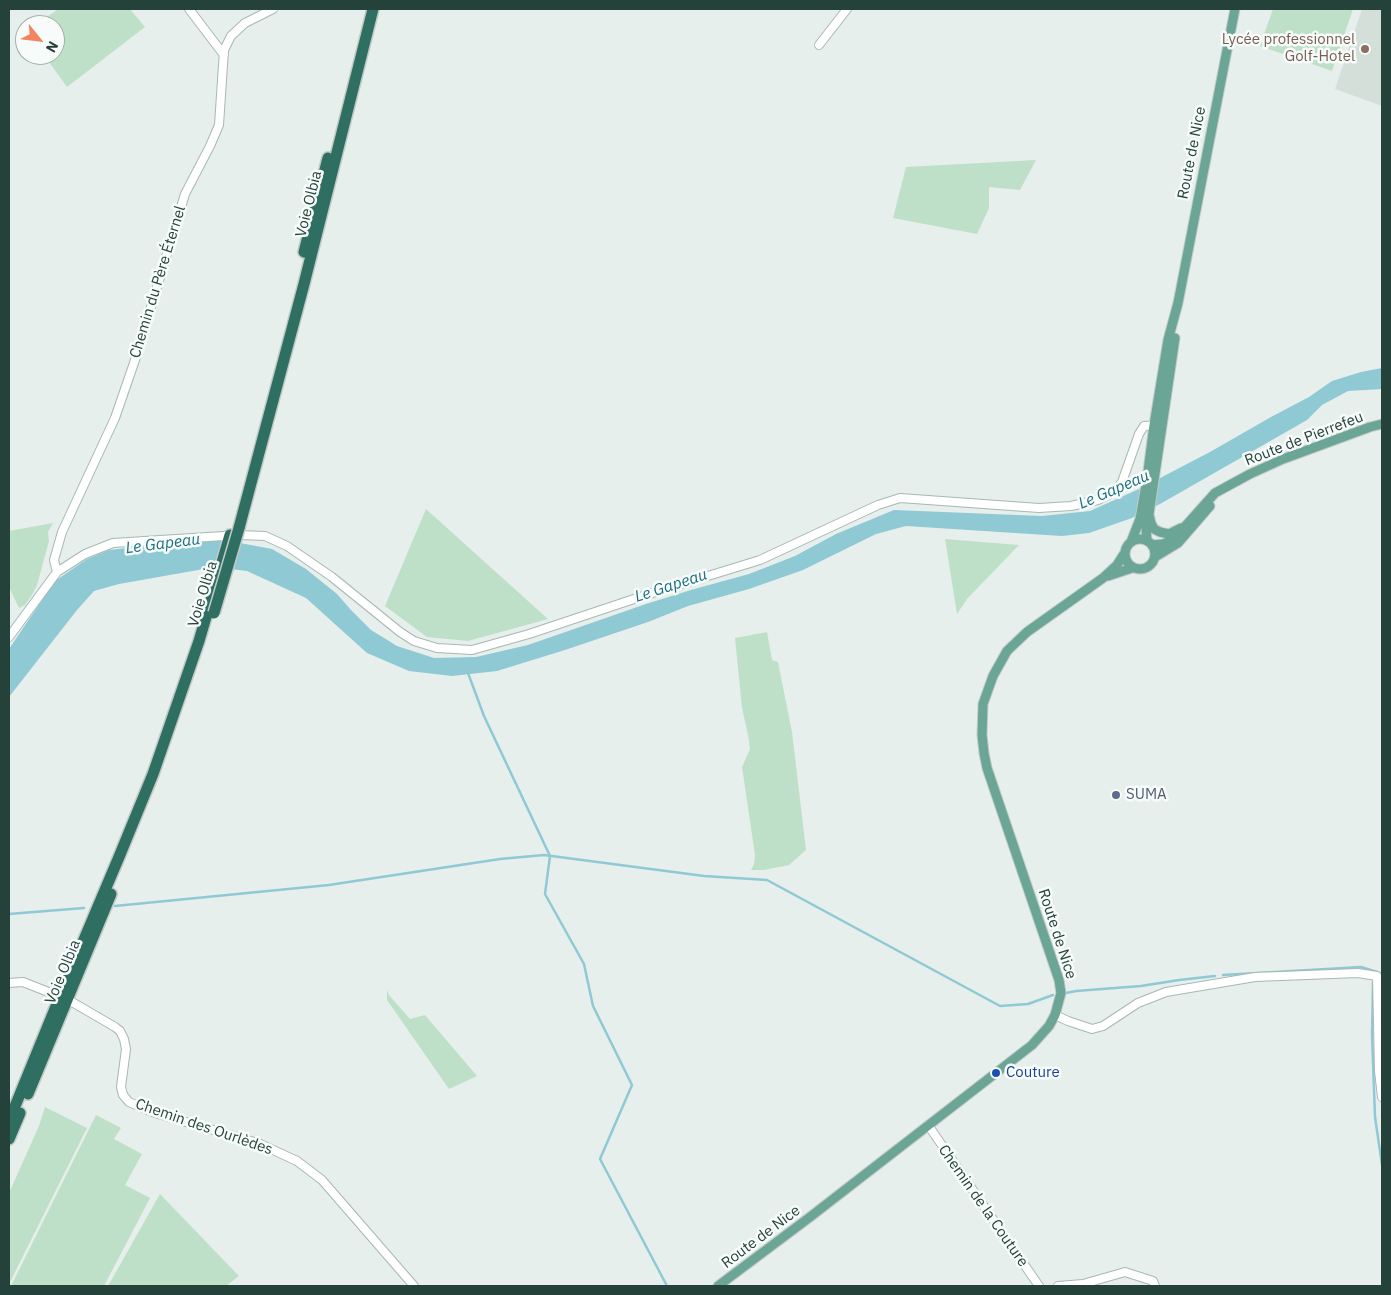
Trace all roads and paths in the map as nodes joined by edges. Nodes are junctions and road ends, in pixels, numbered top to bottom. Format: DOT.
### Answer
graph roads {
  1 [pos="189,9"];
  2 [pos="273,9"];
  3 [pos="366,9"];
  4 [pos="373,9"];
  5 [pos="847,9"];
  6 [pos="1235,9"];
  7 [pos="819,45"];
  8 [pos="224,55"];
  9 [pos="1178,303"];
  10 [pos="1382,424"];
  11 [pos="1157,425"];
  12 [pos="1152,469"];
  13 [pos="1236,481"];
  14 [pos="1149,514"];
  15 [pos="1185,525"];
  16 [pos="236,527"];
  17 [pos="1131,542"];
  18 [pos="1149,543"];
  19 [pos="1124,554"];
  20 [pos="1155,557"];
  21 [pos="1132,568"];
  22 [pos="57,572"];
  23 [pos="1103,578"];
  24 [pos="211,612"];
  25 [pos="9,637"];
  26 [pos="9,983"];
  27 [pos="56,995"];
  28 [pos="72,1002"];
  29 [pos="1056,1015"];
  30 [pos="1382,1097"];
  31 [pos="9,1121"];
  32 [pos="928,1125"];
  33 [pos="9,1140"];
  34 [pos="414,1286"];
  35 [pos="718,1286"];
  36 [pos="1039,1286"];
  37 [pos="1058,1286"];
  38 [pos="1155,1286"];
  1 -- 8 [label="street"];
  2 -- 8 [label="street, Chemin du Père Éternel"];
  3 -- 16 [label="highway, Voie Olbia"];
  4 -- 16 [label="highway, Voie Olbia"];
  5 -- 7 [label="street"];
  6 -- 9 [label="main road, Route de Nice"];
  8 -- 22 [label="street, Chemin du Père Éternel"];
  9 -- 11 [label="main road"];
  9 -- 12 [label="main road"];
  10 -- 13 [label="main road, Route de Pierrefeu"];
  11 -- 12 [label="main road"];
  11 -- 22 [label="street"];
  12 -- 14 [label="main road"];
  12 -- 17 [label="main road"];
  13 -- 15 [label="main road"];
  13 -- 20 [label="main road"];
  14 -- 15 [label="main road"];
  14 -- 18 [label="main road"];
  15 -- 18 [label="main road"];
  16 -- 24 [label="highway, Voie Olbia"];
  17 -- 18 [label="main road"];
  17 -- 19 [label="main road"];
  18 -- 20 [label="main road"];
  19 -- 21 [label="main road"];
  19 -- 23 [label="main road"];
  20 -- 21 [label="main road"];
  21 -- 23 [label="main road"];
  22 -- 25 [label="street"];
  23 -- 29 [label="main road, Route de Nice"];
  24 -- 31 [label="highway, Voie Olbia"];
  24 -- 33 [label="highway, Voie Olbia"];
  26 -- 27 [label="street"];
  28 -- 34 [label="street, Chemin des Ourlèdes"];
  29 -- 30 [label="street"];
  29 -- 32 [label="main road, Route de Nice"];
  32 -- 35 [label="main road, Route de Nice"];
  32 -- 36 [label="street, Chemin de la Couture"];
  37 -- 38 [label="street"];
}
